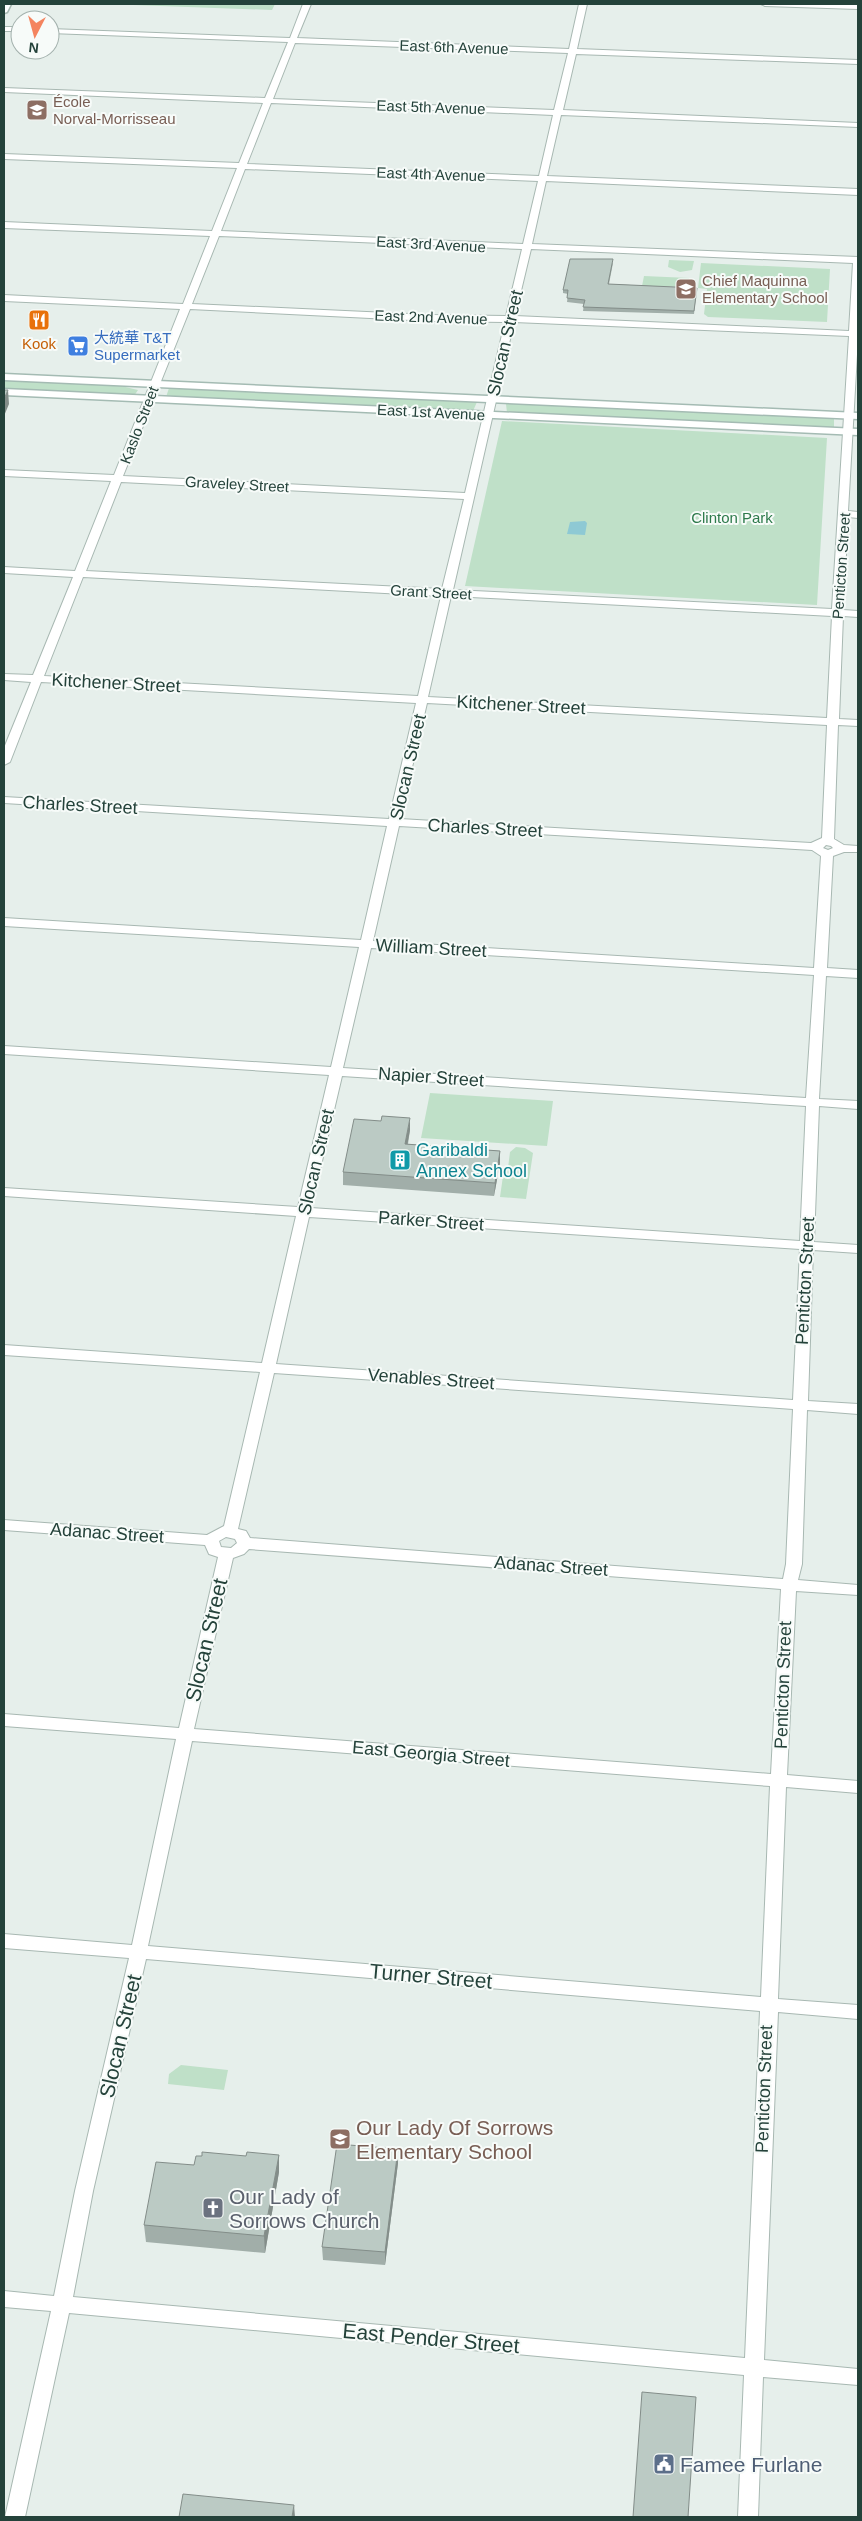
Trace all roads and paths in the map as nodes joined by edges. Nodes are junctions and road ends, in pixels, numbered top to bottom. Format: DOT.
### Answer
graph roads {
  1 [pos="7,4"];
  2 [pos="307,4"];
  3 [pos="583,4"];
  4 [pos="765,4"];
  5 [pos="858,7"];
  6 [pos="4,10"];
  7 [pos="60,31"];
  8 [pos="293,40"];
  9 [pos="572,52"];
  10 [pos="858,62"];
  11 [pos="4,90"];
  12 [pos="268,101"];
  13 [pos="559,112"];
  14 [pos="858,125"];
  15 [pos="4,156"];
  16 [pos="241,166"];
  17 [pos="543,179"];
  18 [pos="858,192"];
  19 [pos="4,225"];
  20 [pos="216,234"];
  21 [pos="528,247"];
  22 [pos="858,260"];
  23 [pos="4,298"];
  24 [pos="187,307"];
  25 [pos="511,319"];
  26 [pos="856,334"];
  27 [pos="4,377"];
  28 [pos="155,384"];
  29 [pos="4,392"];
  30 [pos="148,399"];
  31 [pos="493,400"];
  32 [pos="489,415"];
  33 [pos="854,416"];
  34 [pos="853,432"];
  35 [pos="4,473"];
  36 [pos="118,479"];
  37 [pos="470,496"];
  38 [pos="844,514"];
  39 [pos="858,515"];
  40 [pos="4,570"];
  41 [pos="80,574"];
  42 [pos="448,593"];
  43 [pos="838,613"];
  44 [pos="858,614"];
  45 [pos="4,677"];
  46 [pos="38,679"];
  47 [pos="423,700"];
  48 [pos="834,721"];
  49 [pos="858,723"];
  50 [pos="4,762"];
  51 [pos="4,800"];
  52 [pos="395,822"];
  53 [pos="828,847"];
  54 [pos="858,849"];
  55 [pos="4,922"];
  56 [pos="366,945"];
  57 [pos="820,972"];
  58 [pos="858,974"];
  59 [pos="4,1050"];
  60 [pos="337,1071"];
  61 [pos="813,1102"];
  62 [pos="858,1105"];
  63 [pos="4,1192"];
  64 [pos="304,1212"];
  65 [pos="807,1246"];
  66 [pos="858,1249"];
  67 [pos="4,1350"];
  68 [pos="268,1368"];
  69 [pos="800,1405"];
  70 [pos="858,1409"];
  71 [pos="4,1525"];
  72 [pos="230,1531"];
  73 [pos="211,1540"];
  74 [pos="245,1542"];
  75 [pos="226,1554"];
  76 [pos="790,1585"];
  77 [pos="858,1590"];
  78 [pos="4,1720"];
  79 [pos="185,1734"];
  80 [pos="779,1781"];
  81 [pos="858,1787"];
  82 [pos="4,1941"];
  83 [pos="139,1952"];
  84 [pos="768,2004"];
  85 [pos="858,2012"];
  86 [pos="4,2299"];
  87 [pos="62,2304"];
  88 [pos="754,2367"];
  89 [pos="858,2378"];
  90 [pos="15,2517"];
  91 [pos="748,2517"];
  1 -- 6 [label="main road"];
  2 -- 8 [label="street, Kaslo Street"];
  3 -- 9 [label="street, Slocan Street"];
  4 -- 5 [label="street"];
  7 -- 8 [label="street, East 6th Avenue"];
  8 -- 9 [label="street, East 6th Avenue"];
  8 -- 12 [label="street, Kaslo Street"];
  9 -- 10 [label="street, East 6th Avenue"];
  9 -- 13 [label="street, Slocan Street"];
  11 -- 12 [label="street, East 5th Avenue"];
  12 -- 13 [label="street, East 5th Avenue"];
  12 -- 16 [label="street, Kaslo Street"];
  13 -- 14 [label="street, East 5th Avenue"];
  13 -- 17 [label="street, Slocan Street"];
  15 -- 16 [label="street, East 4th Avenue"];
  16 -- 17 [label="street, East 4th Avenue"];
  16 -- 20 [label="street, Kaslo Street"];
  17 -- 18 [label="street, East 4th Avenue"];
  17 -- 21 [label="street, Slocan Street"];
  19 -- 20 [label="street, East 3rd Avenue"];
  20 -- 21 [label="street, East 3rd Avenue"];
  20 -- 24 [label="street, Kaslo Street"];
  21 -- 22 [label="street, East 3rd Avenue"];
  21 -- 25 [label="street, Slocan Street"];
  22 -- 26 [label="street, Penticton Street"];
  23 -- 24 [label="street, East 2nd Avenue"];
  24 -- 25 [label="street, East 2nd Avenue"];
  24 -- 28 [label="street, Kaslo Street"];
  25 -- 26 [label="street, East 2nd Avenue"];
  25 -- 31 [label="street, Slocan Street"];
  26 -- 33 [label="street, Penticton Street"];
  27 -- 28 [label="main road, East 1st Avenue"];
  28 -- 30 [label="street, Kaslo Street"];
  28 -- 31 [label="main road, East 1st Avenue"];
  29 -- 30 [label="main road, East 1st Avenue"];
  30 -- 32 [label="main road, East 1st Avenue"];
  30 -- 36 [label="street, Kaslo Street"];
  31 -- 32 [label="street, Slocan Street"];
  31 -- 33 [label="main road, East 1st Avenue"];
  32 -- 34 [label="main road, East 1st Avenue"];
  32 -- 37 [label="street, Slocan Street"];
  33 -- 34 [label="street, Penticton Street"];
  34 -- 38 [label="street, Penticton Street"];
  35 -- 36 [label="street, Graveley Street"];
  36 -- 37 [label="street, Graveley Street"];
  36 -- 41 [label="street, Kaslo Street"];
  37 -- 42 [label="street, Slocan Street"];
  38 -- 39 [label="street"];
  38 -- 43 [label="street, Penticton Street"];
  40 -- 41 [label="street, Grant Street"];
  41 -- 42 [label="street, Grant Street"];
  41 -- 46 [label="street, Kaslo Street"];
  42 -- 43 [label="street, Grant Street"];
  42 -- 47 [label="street, Slocan Street"];
  43 -- 44 [label="street, Grant Street"];
  43 -- 48 [label="street, Penticton Street"];
  45 -- 46 [label="street, Kitchener Street"];
  46 -- 47 [label="street, Kitchener Street"];
  46 -- 50 [label="street, Kaslo Street"];
  47 -- 48 [label="street, Kitchener Street"];
  47 -- 52 [label="street, Slocan Street"];
  48 -- 49 [label="street, Kitchener Street"];
  48 -- 53 [label="street, Penticton Street"];
  51 -- 52 [label="street, Charles Street"];
  52 -- 53 [label="street, Charles Street"];
  52 -- 56 [label="street, Slocan Street"];
  53 -- 54 [label="street, Charles Street"];
  53 -- 57 [label="street, Penticton Street"];
  55 -- 56 [label="street, William Street"];
  56 -- 57 [label="street, William Street"];
  56 -- 60 [label="street, Slocan Street"];
  57 -- 58 [label="street, William Street"];
  57 -- 61 [label="street, Penticton Street"];
  59 -- 60 [label="street, Napier Street"];
  60 -- 61 [label="street, Napier Street"];
  60 -- 64 [label="street, Slocan Street"];
  61 -- 62 [label="street, Napier Street"];
  61 -- 65 [label="street, Penticton Street"];
  63 -- 64 [label="street, Parker Street"];
  64 -- 65 [label="street, Parker Street"];
  64 -- 68 [label="street, Slocan Street"];
  65 -- 66 [label="street, Parker Street"];
  65 -- 69 [label="street, Penticton Street"];
  67 -- 68 [label="street, Venables Street"];
  68 -- 69 [label="street, Venables Street"];
  68 -- 72 [label="street, Slocan Street"];
  69 -- 70 [label="street, Venables Street"];
  69 -- 76 [label="street, Penticton Street"];
  71 -- 73 [label="street, Adanac Street"];
  72 -- 73 [label="street"];
  72 -- 74 [label="street"];
  73 -- 75 [label="street"];
  74 -- 75 [label="street"];
  74 -- 76 [label="street, Adanac Street"];
  75 -- 79 [label="street, Slocan Street"];
  76 -- 77 [label="street, Adanac Street"];
  76 -- 80 [label="street, Penticton Street"];
  78 -- 79 [label="street, East Georgia Street"];
  79 -- 80 [label="street, East Georgia Street"];
  79 -- 83 [label="street, Slocan Street"];
  80 -- 81 [label="street, East Georgia Street"];
  80 -- 84 [label="street, Penticton Street"];
  82 -- 83 [label="street, Turner Street"];
  83 -- 84 [label="street, Turner Street"];
  83 -- 87 [label="street, Slocan Street"];
  84 -- 85 [label="street, Turner Street"];
  84 -- 88 [label="street, Penticton Street"];
  86 -- 87 [label="street, East Pender Street"];
  87 -- 88 [label="street, East Pender Street"];
  87 -- 90 [label="street, Slocan Street"];
  88 -- 89 [label="street, East Pender Street"];
  88 -- 91 [label="street, Penticton Street"];
}
